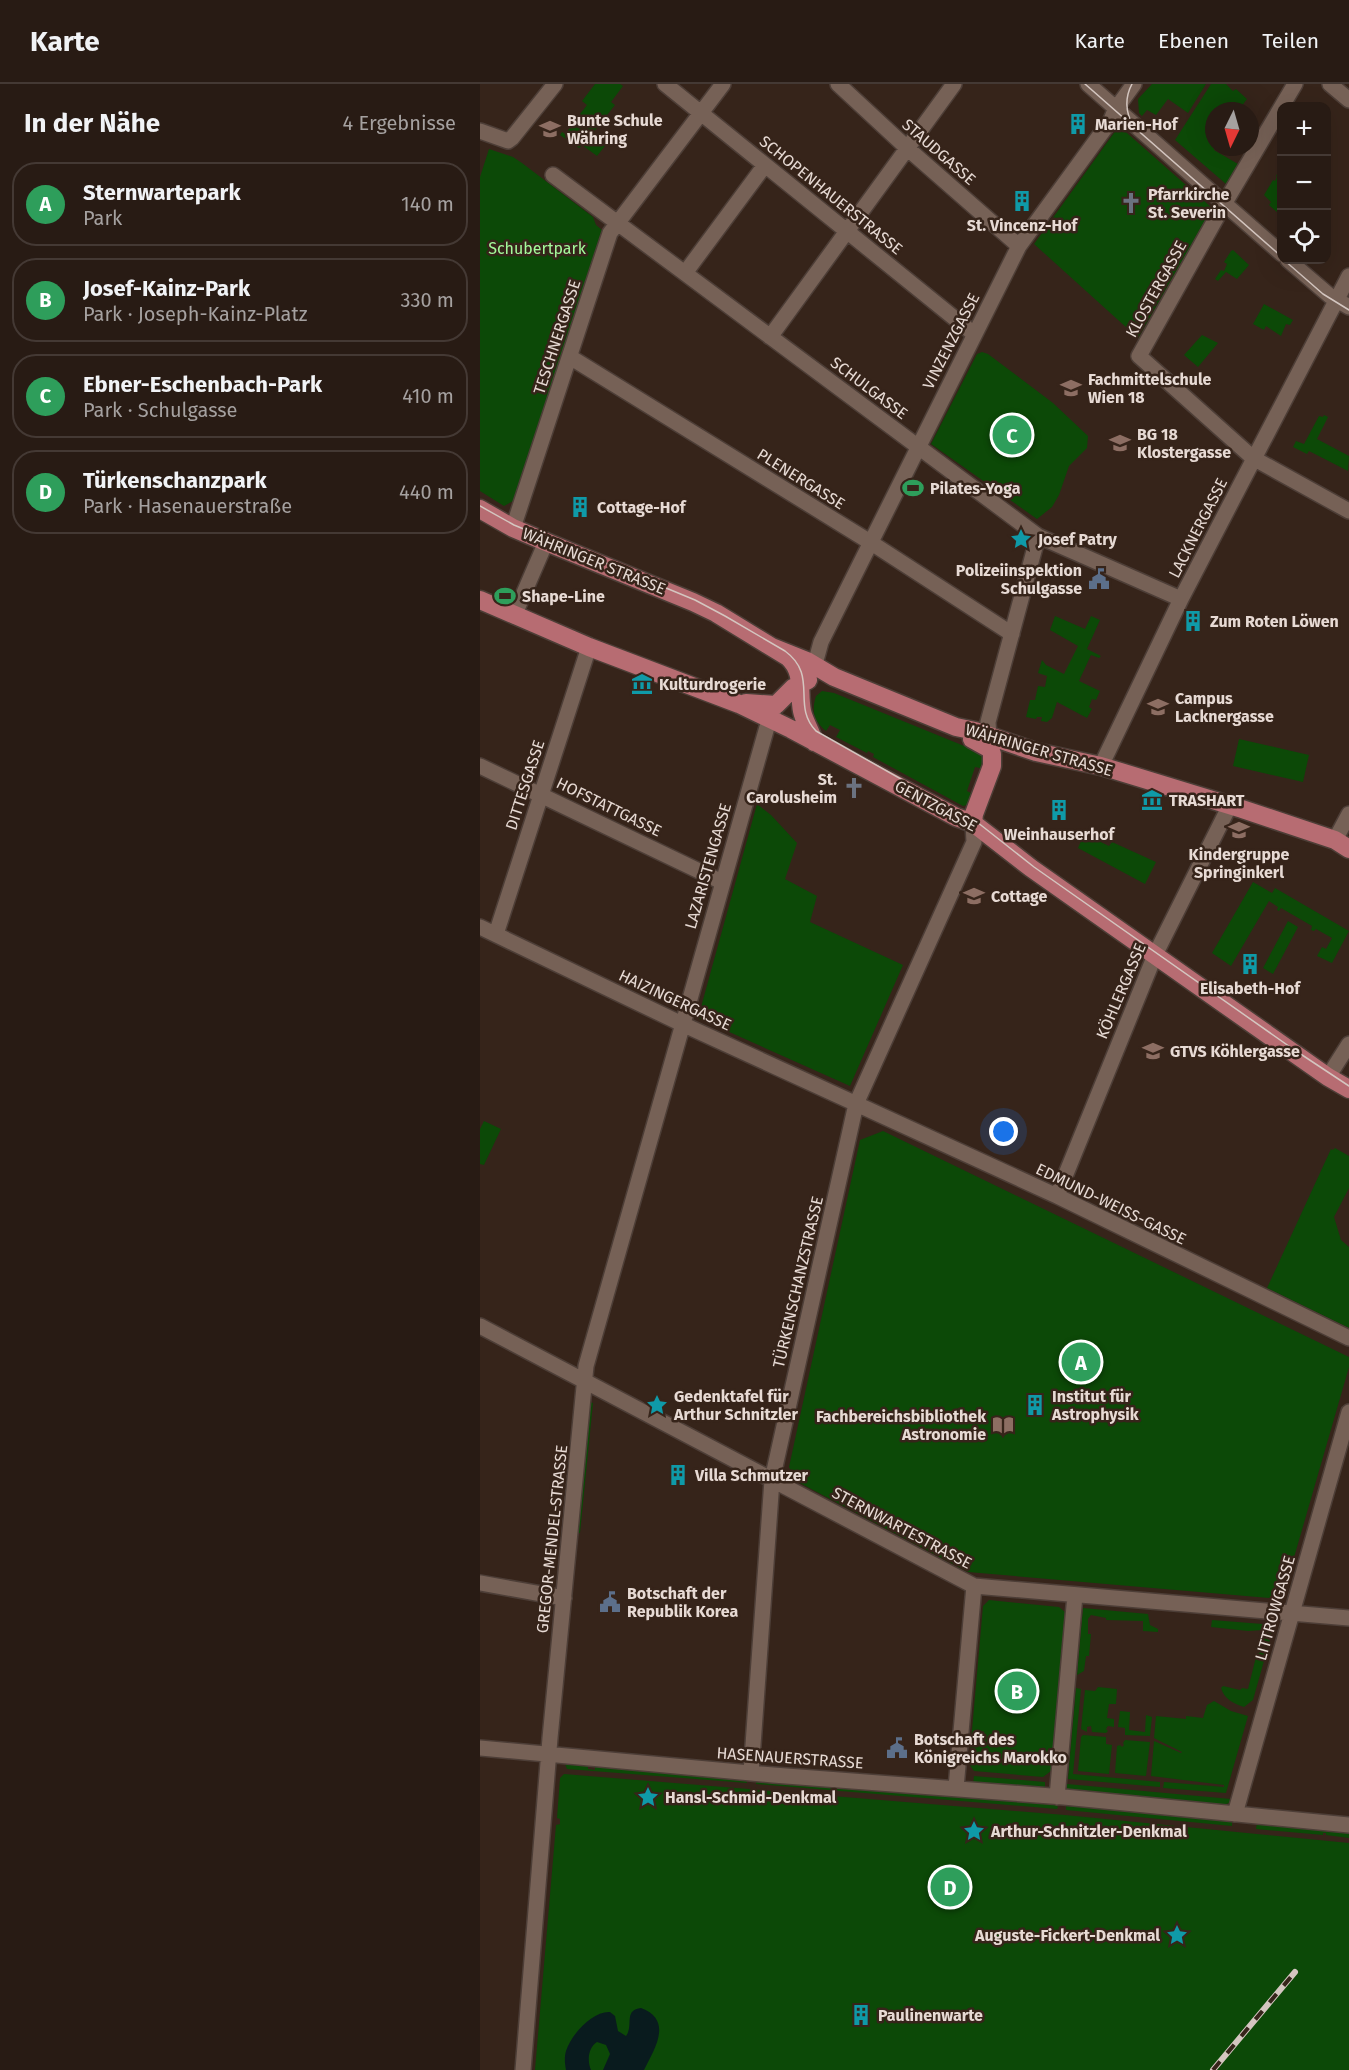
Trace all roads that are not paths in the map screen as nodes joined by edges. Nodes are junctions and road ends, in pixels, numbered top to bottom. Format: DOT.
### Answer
graph roads {
  1 [pos="555,84"];
  2 [pos="665,84"];
  3 [pos="723,84"];
  4 [pos="838,84"];
  5 [pos="954,84"];
  6 [pos="1088,84"];
  7 [pos="1134,84"];
  8 [pos="1294,84"];
  9 [pos="1330,84"];
  10 [pos="1349,100"];
  11 [pos="1116,108"];
  12 [pos="701,113"];
  13 [pos="480,131"];
  14 [pos="907,148"];
  15 [pos="765,165"];
  16 [pos="553,175"];
  17 [pos="1224,204"];
  18 [pos="617,223"];
  19 [pos="845,231"];
  20 [pos="1019,246"];
  21 [pos="1277,250"];
  22 [pos="1293,264"];
  23 [pos="685,273"];
  24 [pos="1349,276"];
  25 [pos="1343,304"];
  26 [pos="974,334"];
  27 [pos="770,337"];
  28 [pos="570,357"];
  29 [pos="918,447"];
  30 [pos="1253,458"];
  31 [pos="480,509"];
  32 [pos="1349,511"];
  33 [pos="513,528"];
  34 [pos="1038,536"];
  35 [pos="546,542"];
  36 [pos="870,542"];
  37 [pos="1182,599"];
  38 [pos="480,600"];
  39 [pos="514,616"];
  40 [pos="1012,634"];
  41 [pos="589,647"];
  42 [pos="772,647"];
  43 [pos="815,664"];
  44 [pos="834,676"];
  45 [pos="801,682"];
  46 [pos="773,712"];
  47 [pos="956,727"];
  48 [pos="989,737"];
  49 [pos="814,742"];
  50 [pos="480,766"];
  51 [pos="1101,766"];
  52 [pos="541,794"];
  53 [pos="1230,805"];
  54 [pos="1349,813"];
  55 [pos="973,823"];
  56 [pos="1342,845"];
  57 [pos="722,882"];
  58 [pos="480,927"];
  59 [pos="496,934"];
  60 [pos="1155,955"];
  61 [pos="682,1024"];
  62 [pos="1349,1044"];
  63 [pos="1328,1077"];
  64 [pos="1349,1089"];
  65 [pos="856,1104"];
  66 [pos="1057,1196"];
  67 [pos="480,1326"];
  68 [pos="1349,1338"];
  69 [pos="586,1382"];
  70 [pos="1349,1412"];
  71 [pos="772,1480"];
  72 [pos="480,1583"];
  73 [pos="974,1586"];
  74 [pos="1076,1595"];
  75 [pos="564,1598"];
  76 [pos="1292,1613"];
  77 [pos="1349,1618"];
  78 [pos="480,1748"];
  79 [pos="549,1755"];
  80 [pos="751,1773"];
  81 [pos="956,1788"];
  82 [pos="1057,1797"];
  83 [pos="1235,1814"];
  84 [pos="1349,1825"];
  85 [pos="523,2070"];
  1 -- 13 [label="street"];
  2 -- 12 [label="street, SCHOPENHAUERSTRASSE"];
  3 -- 12 [label="street, TESCHNERGASSE"];
  4 -- 14 [label="street, STAUDGASSE"];
  5 -- 14 [label="street"];
  6 -- 11 [label="street"];
  7 -- 11 [label="street, VINZENZGASSE"];
  8 -- 17 [label="street, KLOSTERGASSE"];
  9 -- 10 [label="street"];
  11 -- 17 [label="street"];
  11 -- 20 [label="street, VINZENZGASSE"];
  12 -- 15 [label="street, SCHOPENHAUERSTRASSE"];
  12 -- 18 [label="street, TESCHNERGASSE"];
  14 -- 19 [label="street"];
  14 -- 20 [label="street, STAUDGASSE"];
  15 -- 19 [label="street, SCHOPENHAUERSTRASSE"];
  15 -- 23 [label="street"];
  16 -- 18 [label="street, SCHULGASSE"];
  17 -- 21 [label="street"];
  17 -- 30 [label="street, KLOSTERGASSE"];
  18 -- 23 [label="street, SCHULGASSE"];
  18 -- 28 [label="street, TESCHNERGASSE"];
  19 -- 26 [label="street, SCHOPENHAUERSTRASSE"];
  19 -- 27 [label="street"];
  20 -- 26 [label="street, VINZENZGASSE"];
  22 -- 25 [label="street"];
  23 -- 27 [label="street, SCHULGASSE"];
  24 -- 25 [label="street, LACKNERGASSE"];
  25 -- 30 [label="street, LACKNERGASSE"];
  26 -- 29 [label="street, VINZENZGASSE"];
  27 -- 29 [label="street, SCHULGASSE"];
  28 -- 33 [label="street, TESCHNERGASSE"];
  28 -- 36 [label="street, PLENERGASSE"];
  29 -- 34 [label="street, SCHULGASSE"];
  29 -- 36 [label="street, VINZENZGASSE"];
  30 -- 32 [label="street"];
  30 -- 37 [label="street, LACKNERGASSE"];
  31 -- 33 [label="main road, WÄHRINGER STRASSE"];
  33 -- 35 [label="main road, WÄHRINGER STRASSE"];
  34 -- 37 [label="street, SCHULGASSE"];
  34 -- 40 [label="street"];
  35 -- 39 [label="street"];
  35 -- 42 [label="main road, WÄHRINGER STRASSE"];
  36 -- 40 [label="street, PLENERGASSE"];
  36 -- 43 [label="street, VINZENZGASSE"];
  37 -- 51 [label="street, LACKNERGASSE"];
  38 -- 39 [label="main road"];
  39 -- 41 [label="main road"];
  40 -- 48 [label="street"];
  41 -- 46 [label="main road"];
  41 -- 52 [label="street, DITTESGASSE"];
  42 -- 43 [label="main road, WÄHRINGER STRASSE"];
  42 -- 45 [label="main road, WÄHRINGER STRASSE"];
  43 -- 44 [label="main road, WÄHRINGER STRASSE"];
  44 -- 45 [label="main road"];
  44 -- 47 [label="main road, WÄHRINGER STRASSE"];
  45 -- 46 [label="main road"];
  45 -- 49 [label="main road"];
  46 -- 49 [label="main road, GENTZGASSE"];
  46 -- 57 [label="street, LAZARISTENGASSE"];
  47 -- 48 [label="main road, WÄHRINGER STRASSE"];
  47 -- 55 [label="main road"];
  48 -- 51 [label="main road, WÄHRINGER STRASSE"];
  49 -- 55 [label="main road, GENTZGASSE"];
  50 -- 52 [label="street, HOFSTATTGASSE"];
  51 -- 53 [label="main road, WÄHRINGER STRASSE"];
  52 -- 57 [label="street, HOFSTATTGASSE"];
  52 -- 59 [label="street, DITTESGASSE"];
  53 -- 56 [label="main road, WÄHRINGER STRASSE"];
  53 -- 60 [label="street, KÖHLERGASSE"];
  54 -- 56 [label="street"];
  55 -- 60 [label="main road, GENTZGASSE"];
  55 -- 65 [label="street, TÜRKENSCHANZSTRASSE"];
  57 -- 61 [label="street, LAZARISTENGASSE"];
  58 -- 59 [label="street, HAIZINGERGASSE"];
  59 -- 61 [label="street, HAIZINGERGASSE"];
  60 -- 63 [label="main road, GENTZGASSE"];
  60 -- 66 [label="street, KÖHLERGASSE"];
  61 -- 65 [label="street, HAIZINGERGASSE"];
  61 -- 69 [label="street, GREGOR-MENDEL-STRASSE"];
  62 -- 63 [label="street"];
  63 -- 64 [label="main road, GENTZGASSE"];
  65 -- 66 [label="street, EDMUND-WEISS-GASSE"];
  65 -- 71 [label="street, TÜRKENSCHANZSTRASSE"];
  66 -- 68 [label="street, EDMUND-WEISS-GASSE"];
  67 -- 69 [label="street, STERNWARTESTRASSE"];
  69 -- 71 [label="street, STERNWARTESTRASSE"];
  69 -- 75 [label="street, GREGOR-MENDEL-STRASSE"];
  70 -- 76 [label="street, LITTROWGASSE"];
  71 -- 73 [label="street, STERNWARTESTRASSE"];
  71 -- 80 [label="street, TÜRKENSCHANZSTRASSE"];
  72 -- 75 [label="street"];
  73 -- 74 [label="street, STERNWARTESTRASSE"];
  73 -- 81 [label="street"];
  74 -- 76 [label="street, STERNWARTESTRASSE"];
  74 -- 82 [label="street"];
  75 -- 79 [label="street, GREGOR-MENDEL-STRASSE"];
  76 -- 77 [label="street, STERNWARTESTRASSE"];
  76 -- 83 [label="street, LITTROWGASSE"];
  78 -- 79 [label="street, HASENAUERSTRASSE"];
  79 -- 80 [label="street, HASENAUERSTRASSE"];
  79 -- 85 [label="street, GREGOR-MENDEL-STRASSE"];
  80 -- 81 [label="street, HASENAUERSTRASSE"];
  81 -- 82 [label="street, HASENAUERSTRASSE"];
  82 -- 83 [label="street, HASENAUERSTRASSE"];
  83 -- 84 [label="street, HASENAUERSTRASSE"];
}
